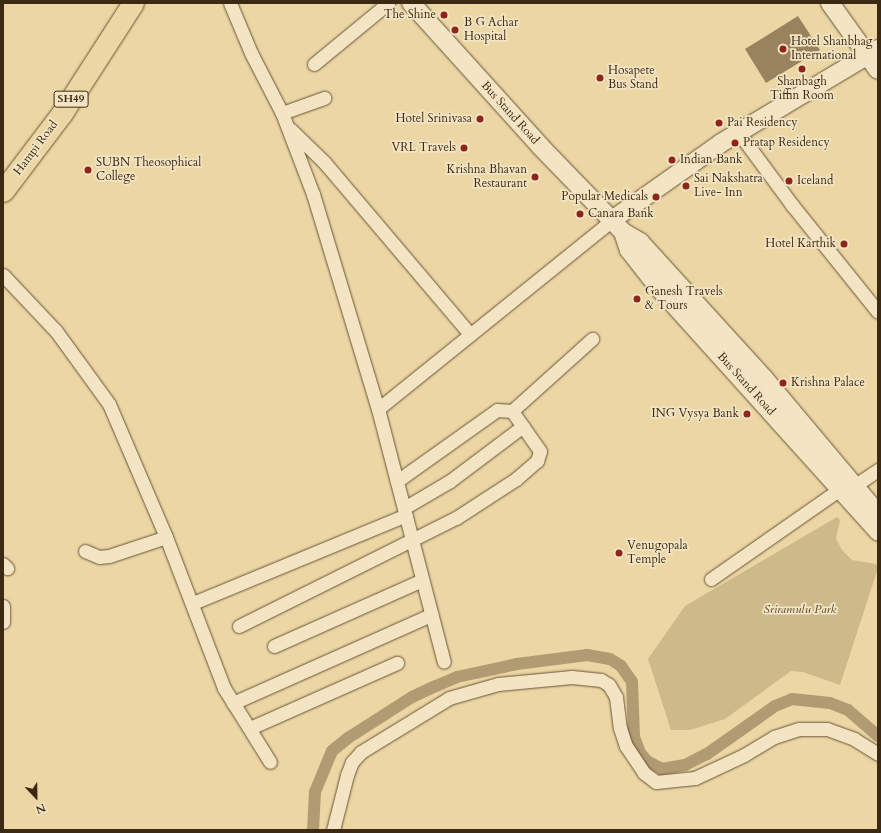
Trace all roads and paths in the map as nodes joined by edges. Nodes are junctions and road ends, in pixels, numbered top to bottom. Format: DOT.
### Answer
graph roads {
  1 [pos="133,3"];
  2 [pos="230,3"];
  3 [pos="388,3"];
  4 [pos="411,3"];
  5 [pos="830,3"];
  6 [pos="875,58"];
  7 [pos="314,64"];
  8 [pos="324,98"];
  9 [pos="282,113"];
  10 [pos="288,126"];
  11 [pos="739,133"];
  12 [pos="324,162"];
  13 [pos="302,166"];
  14 [pos="3,191"];
  15 [pos="618,226"];
  16 [pos="3,275"];
  17 [pos="878,312"];
  18 [pos="470,334"];
  19 [pos="592,340"];
  20 [pos="378,409"];
  21 [pos="512,411"];
  22 [pos="523,426"];
  23 [pos="878,470"];
  24 [pos="397,481"];
  25 [pos="847,487"];
  26 [pos="405,511"];
  27 [pos="878,514"];
  28 [pos="878,531"];
  29 [pos="166,537"];
  30 [pos="412,540"];
  31 [pos="85,551"];
  32 [pos="711,579"];
  33 [pos="422,580"];
  34 [pos="192,603"];
  35 [pos="3,606"];
  36 [pos="431,615"];
  37 [pos="3,622"];
  38 [pos="239,626"];
  39 [pos="274,646"];
  40 [pos="444,662"];
  41 [pos="397,663"];
  42 [pos="233,703"];
  43 [pos="250,728"];
  44 [pos="878,754"];
  45 [pos="270,762"];
  46 [pos="333,830"];
  1 -- 14 [label="main road, Hampi Road / SH49"];
  2 -- 9 [label="street"];
  3 -- 7 [label="street"];
  4 -- 15 [label="main road, Bus Stand Road"];
  5 -- 6 [label="main road"];
  6 -- 11 [label="main road"];
  8 -- 9 [label="street"];
  9 -- 10 [label="street"];
  10 -- 12 [label="street"];
  10 -- 13 [label="street"];
  11 -- 15 [label="main road"];
  11 -- 17 [label="street"];
  12 -- 13 [label="street"];
  12 -- 18 [label="street"];
  13 -- 20 [label="street"];
  15 -- 18 [label="street"];
  15 -- 25 [label="main road, Bus Stand Road"];
  16 -- 29 [label="street"];
  18 -- 20 [label="street"];
  19 -- 21 [label="street"];
  20 -- 24 [label="street"];
  21 -- 22 [label="street"];
  21 -- 24 [label="street"];
  22 -- 26 [label="street"];
  22 -- 30 [label="street"];
  23 -- 25 [label="street"];
  24 -- 26 [label="street"];
  25 -- 27 [label="main road, Bus Stand Road"];
  25 -- 28 [label="main road, Bus Stand Road"];
  25 -- 32 [label="street"];
  26 -- 30 [label="street"];
  26 -- 34 [label="street"];
  29 -- 31 [label="street"];
  29 -- 34 [label="street"];
  30 -- 33 [label="street"];
  30 -- 38 [label="street"];
  33 -- 36 [label="street"];
  33 -- 39 [label="street"];
  34 -- 42 [label="street"];
  35 -- 37 [label="street"];
  36 -- 40 [label="street"];
  36 -- 42 [label="street"];
  41 -- 43 [label="street"];
  42 -- 43 [label="street"];
  43 -- 45 [label="street"];
  44 -- 46 [label="street"];
}
